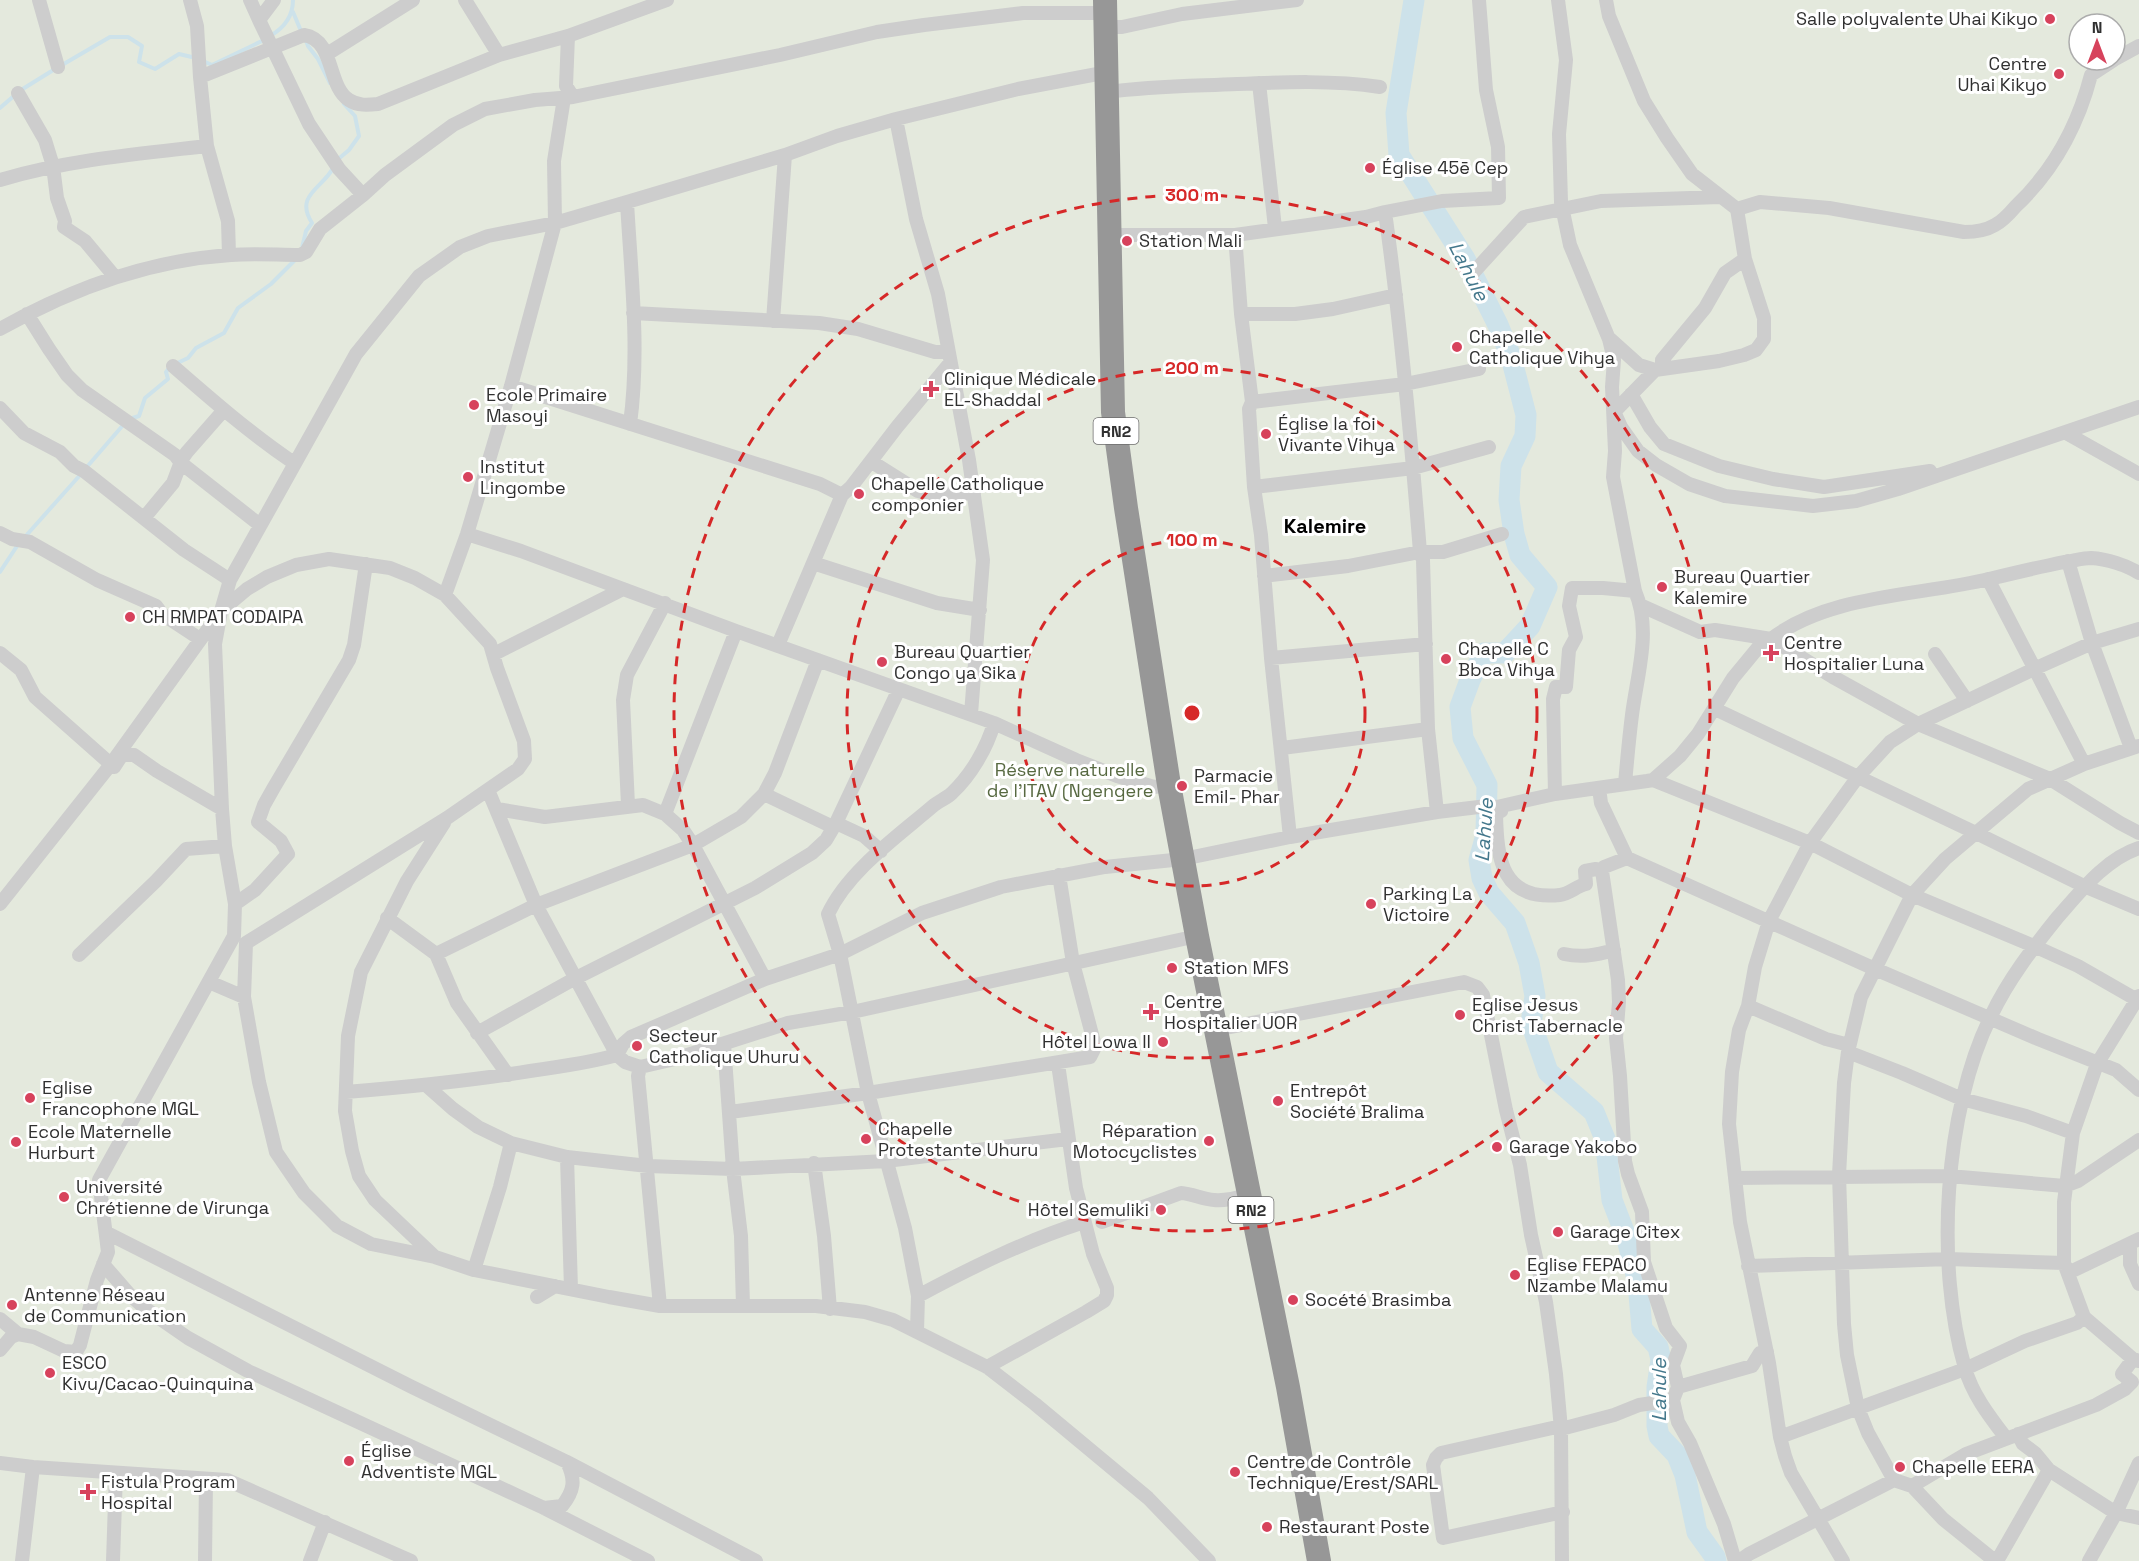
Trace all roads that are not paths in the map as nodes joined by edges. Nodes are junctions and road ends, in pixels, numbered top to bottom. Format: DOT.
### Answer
graph roads {
  1 [pos="39,0"];
  2 [pos="190,0"];
  3 [pos="250,0"];
  4 [pos="274,0"];
  5 [pos="413,0"];
  6 [pos="465,0"];
  7 [pos="667,0"];
  8 [pos="1296,0"];
  9 [pos="1479,0"];
  10 [pos="1558,0"];
  11 [pos="1606,0"];
  12 [pos="1106,13"];
  13 [pos="259,20"];
  14 [pos="568,36"];
  15 [pos="274,47"];
  16 [pos="327,54"];
  17 [pos="499,55"];
  18 [pos="58,67"];
  19 [pos="2096,72"];
  20 [pos="200,77"];
  21 [pos="1108,82"];
  22 [pos="1259,83"];
  23 [pos="1380,87"];
  24 [pos="18,93"];
  25 [pos="573,97"];
  26 [pos="896,119"];
  27 [pos="207,146"];
  28 [pos="785,155"];
  29 [pos="53,166"];
  30 [pos="0,180"];
  31 [pos="363,195"];
  32 [pos="1720,197"];
  33 [pos="627,202"];
  34 [pos="1562,209"];
  35 [pos="1737,209"];
  36 [pos="1385,212"];
  37 [pos="555,223"];
  38 [pos="1275,228"];
  39 [pos="1109,235"];
  40 [pos="1235,235"];
  41 [pos="229,255"];
  42 [pos="1745,259"];
  43 [pos="1472,274"];
  44 [pos="115,277"];
  45 [pos="1396,295"];
  46 [pos="633,313"];
  47 [pos="27,314"];
  48 [pos="1241,315"];
  49 [pos="773,321"];
  50 [pos="0,329"];
  51 [pos="1610,339"];
  52 [pos="949,358"];
  53 [pos="173,366"];
  54 [pos="1479,369"];
  55 [pos="1659,369"];
  56 [pos="1405,384"];
  57 [pos="511,386"];
  58 [pos="1631,394"];
  59 [pos="1252,402"];
  60 [pos="2139,407"];
  61 [pos="0,408"];
  62 [pos="223,411"];
  63 [pos="1614,412"];
  64 [pos="630,424"];
  65 [pos="2066,433"];
  66 [pos="1489,447"];
  67 [pos="872,462"];
  68 [pos="181,463"];
  69 [pos="294,463"];
  70 [pos="1413,468"];
  71 [pos="1959,468"];
  72 [pos="2139,474"];
  73 [pos="1254,487"];
  74 [pos="974,493"];
  75 [pos="842,495"];
  76 [pos="144,518"];
  77 [pos="260,525"];
  78 [pos="467,534"];
  79 [pos="1502,534"];
  80 [pos="6,536"];
  81 [pos="1420,552"];
  82 [pos="2068,561"];
  83 [pos="813,563"];
  84 [pos="366,564"];
  85 [pos="2139,573"];
  86 [pos="1264,576"];
  87 [pos="1988,579"];
  88 [pos="230,580"];
  89 [pos="623,589"];
  90 [pos="1635,591"];
  91 [pos="445,595"];
  92 [pos="665,603"];
  93 [pos="1642,606"];
  94 [pos="221,610"];
  95 [pos="980,610"];
  96 [pos="2139,629"];
  97 [pos="736,631"];
  98 [pos="1769,638"];
  99 [pos="200,639"];
  100 [pos="2092,643"];
  101 [pos="1425,644"];
  102 [pos="778,645"];
  103 [pos="0,653"];
  104 [pos="495,654"];
  105 [pos="1935,654"];
  106 [pos="1271,658"];
  107 [pos="818,660"];
  108 [pos="2034,669"];
  109 [pos="899,689"];
  110 [pos="1967,701"];
  111 [pos="1714,709"];
  112 [pos="971,714"];
  113 [pos="994,723"];
  114 [pos="1918,724"];
  115 [pos="1428,729"];
  116 [pos="2135,747"];
  117 [pos="1282,748"];
  118 [pos="111,763"];
  119 [pos="2084,764"];
  120 [pos="1857,778"];
  121 [pos="2050,779"];
  122 [pos="1653,780"];
  123 [pos="1625,784"];
  124 [pos="1169,785"];
  125 [pos="1599,788"];
  126 [pos="488,790"];
  127 [pos="764,794"];
  128 [pos="1555,794"];
  129 [pos="628,806"];
  130 [pos="1499,807"];
  131 [pos="222,808"];
  132 [pos="497,809"];
  133 [pos="1437,812"];
  134 [pos="665,813"];
  135 [pos="447,818"];
  136 [pos="835,825"];
  137 [pos="2139,832"];
  138 [pos="1976,833"];
  139 [pos="1290,837"];
  140 [pos="1810,843"];
  141 [pos="693,845"];
  142 [pos="225,846"];
  143 [pos="2139,848"];
  144 [pos="881,850"];
  145 [pos="1627,858"];
  146 [pos="1183,859"];
  147 [pos="1602,871"];
  148 [pos="1059,874"];
  149 [pos="2084,886"];
  150 [pos="1912,895"];
  151 [pos="0,904"];
  152 [pos="235,904"];
  153 [pos="536,905"];
  154 [pos="724,905"];
  155 [pos="2139,909"];
  156 [pos="387,918"];
  157 [pos="1769,921"];
  158 [pos="1197,936"];
  159 [pos="240,940"];
  160 [pos="2034,945"];
  161 [pos="1614,950"];
  162 [pos="436,954"];
  163 [pos="840,954"];
  164 [pos="1564,954"];
  165 [pos="79,955"];
  166 [pos="1074,963"];
  167 [pos="1875,969"];
  168 [pos="574,979"];
  169 [pos="765,979"];
  170 [pos="209,982"];
  171 [pos="244,997"];
  172 [pos="2138,999"];
  173 [pos="1748,1006"];
  174 [pos="852,1012"];
  175 [pos="1990,1017"];
  176 [pos="1215,1030"];
  177 [pos="477,1033"];
  178 [pos="724,1044"];
  179 [pos="1848,1049"];
  180 [pos="617,1055"];
  181 [pos="1058,1064"];
  182 [pos="2097,1064"];
  183 [pos="640,1067"];
  184 [pos="508,1075"];
  185 [pos="428,1086"];
  186 [pos="2139,1090"];
  187 [pos="346,1092"];
  188 [pos="868,1093"];
  189 [pos="1962,1099"];
  190 [pos="730,1112"];
  191 [pos="2073,1133"];
  192 [pos="1068,1139"];
  193 [pos="2139,1140"];
  194 [pos="511,1143"];
  195 [pos="567,1157"];
  196 [pos="886,1161"];
  197 [pos="814,1163"];
  198 [pos="648,1166"];
  199 [pos="733,1168"];
  200 [pos="1839,1175"];
  201 [pos="1949,1176"];
  202 [pos="1734,1178"];
  203 [pos="2065,1186"];
  204 [pos="1248,1195"];
  205 [pos="1084,1222"];
  206 [pos="1102,1222"];
  207 [pos="107,1233"];
  208 [pos="2134,1242"];
  209 [pos="435,1257"];
  210 [pos="1949,1259"];
  211 [pos="103,1263"];
  212 [pos="1841,1263"];
  213 [pos="1748,1266"];
  214 [pos="2066,1268"];
  215 [pos="474,1270"];
  216 [pos="2139,1284"];
  217 [pos="555,1286"];
  218 [pos="571,1289"];
  219 [pos="918,1296"];
  220 [pos="537,1297"];
  221 [pos="660,1306"];
  222 [pos="743,1306"];
  223 [pos="830,1309"];
  224 [pos="2084,1317"];
  225 [pos="0,1319"];
  226 [pos="917,1331"];
  227 [pos="18,1334"];
  228 [pos="0,1350"];
  229 [pos="1767,1352"];
  230 [pos="2136,1360"];
  231 [pos="987,1367"];
  232 [pos="1965,1369"];
  233 [pos="1678,1387"];
  234 [pos="1673,1400"];
  235 [pos="1858,1408"];
  236 [pos="1561,1427"];
  237 [pos="2012,1436"];
  238 [pos="1780,1437"];
  239 [pos="567,1462"];
  240 [pos="0,1463"];
  241 [pos="2139,1463"];
  242 [pos="33,1467"];
  243 [pos="2049,1470"];
  244 [pos="116,1473"];
  245 [pos="206,1479"];
  246 [pos="1894,1480"];
  247 [pos="1912,1486"];
  248 [pos="544,1508"];
  249 [pos="1563,1512"];
  250 [pos="2116,1513"];
  251 [pos="2139,1518"];
  252 [pos="1817,1520"];
  253 [pos="325,1522"];
  254 [pos="22,1561"];
  255 [pos="113,1561"];
  256 [pos="205,1561"];
  257 [pos="310,1561"];
  258 [pos="411,1561"];
  259 [pos="648,1561"];
  260 [pos="756,1561"];
  261 [pos="1209,1561"];
  262 [pos="1319,1561"];
  263 [pos="1562,1561"];
  264 [pos="1737,1561"];
  265 [pos="1842,1561"];
  266 [pos="1996,1561"];
  267 [pos="2089,1561"];
  1 -- 18 [label="street"];
  2 -- 20 [label="street"];
  3 -- 13 [label="street"];
  4 -- 13 [label="street"];
  5 -- 16 [label="street"];
  6 -- 17 [label="street"];
  7 -- 14 [label="street"];
  8 -- 12 [label="street"];
  9 -- 36 [label="street"];
  10 -- 34 [label="street"];
  11 -- 32 [label="street"];
  12 -- 21 [label="highway, RN2"];
  12 -- 25 [label="street"];
  13 -- 15 [label="street"];
  14 -- 17 [label="street"];
  14 -- 25 [label="street"];
  15 -- 16 [label="street"];
  15 -- 20 [label="street"];
  15 -- 31 [label="street"];
  16 -- 17 [label="street"];
  19 -- 35 [label="street"];
  20 -- 27 [label="street"];
  21 -- 22 [label="street"];
  21 -- 26 [label="street"];
  21 -- 39 [label="highway, RN2"];
  22 -- 23 [label="street"];
  22 -- 38 [label="street"];
  24 -- 29 [label="street"];
  25 -- 31 [label="street"];
  25 -- 37 [label="street"];
  26 -- 28 [label="street"];
  26 -- 52 [label="street"];
  27 -- 29 [label="street"];
  27 -- 41 [label="street"];
  28 -- 33 [label="street"];
  28 -- 49 [label="street"];
  29 -- 30 [label="street"];
  29 -- 44 [label="street"];
  31 -- 41 [label="street"];
  32 -- 34 [label="street"];
  32 -- 35 [label="street"];
  33 -- 37 [label="street"];
  33 -- 46 [label="street"];
  34 -- 43 [label="street"];
  34 -- 51 [label="street"];
  35 -- 42 [label="street"];
  36 -- 38 [label="street"];
  36 -- 45 [label="street"];
  37 -- 57 [label="street"];
  37 -- 69 [label="street"];
  38 -- 40 [label="street"];
  39 -- 40 [label="street"];
  39 -- 124 [label="highway, RN2"];
  40 -- 48 [label="street"];
  41 -- 44 [label="street"];
  42 -- 55 [label="street"];
  42 -- 55 [label="street"];
  44 -- 47 [label="street"];
  45 -- 48 [label="street"];
  45 -- 56 [label="street"];
  46 -- 49 [label="street"];
  46 -- 64 [label="street"];
  47 -- 50 [label="street"];
  47 -- 68 [label="street"];
  48 -- 59 [label="street"];
  49 -- 52 [label="street"];
  51 -- 55 [label="street"];
  51 -- 63 [label="street"];
  52 -- 67 [label="street"];
  52 -- 74 [label="street"];
  53 -- 62 [label="street"];
  54 -- 56 [label="street"];
  55 -- 58 [label="street"];
  56 -- 59 [label="street"];
  56 -- 70 [label="street"];
  57 -- 64 [label="street"];
  57 -- 78 [label="street"];
  58 -- 63 [label="street"];
  58 -- 71 [label="street"];
  59 -- 73 [label="street"];
  60 -- 65 [label="street"];
  61 -- 76 [label="street"];
  62 -- 68 [label="street"];
  62 -- 69 [label="street"];
  63 -- 71 [label="street"];
  63 -- 90 [label="street"];
  64 -- 75 [label="street"];
  65 -- 71 [label="street"];
  65 -- 72 [label="street"];
  66 -- 70 [label="street"];
  67 -- 74 [label="street"];
  67 -- 75 [label="street"];
  68 -- 76 [label="street"];
  68 -- 77 [label="street"];
  69 -- 77 [label="street"];
  70 -- 73 [label="street"];
  70 -- 81 [label="street"];
  73 -- 86 [label="street"];
  74 -- 95 [label="street"];
  75 -- 83 [label="street"];
  76 -- 88 [label="street"];
  77 -- 88 [label="street"];
  78 -- 89 [label="street"];
  78 -- 91 [label="street"];
  79 -- 81 [label="street"];
  80 -- 99 [label="street"];
  81 -- 86 [label="street"];
  81 -- 101 [label="street"];
  82 -- 85 [label="street"];
  82 -- 87 [label="street"];
  82 -- 100 [label="street"];
  83 -- 95 [label="street"];
  83 -- 102 [label="street"];
  84 -- 91 [label="street"];
  84 -- 94 [label="street"];
  84 -- 152 [label="street"];
  86 -- 106 [label="street"];
  87 -- 98 [label="street"];
  87 -- 108 [label="street"];
  88 -- 94 [label="street"];
  89 -- 92 [label="street"];
  89 -- 104 [label="street"];
  90 -- 93 [label="street"];
  90 -- 128 [label="street"];
  91 -- 104 [label="street"];
  92 -- 97 [label="street"];
  92 -- 129 [label="street"];
  93 -- 98 [label="street"];
  93 -- 123 [label="street"];
  94 -- 99 [label="street"];
  94 -- 131 [label="street"];
  95 -- 112 [label="street"];
  96 -- 100 [label="street"];
  97 -- 102 [label="street"];
  97 -- 134 [label="street"];
  98 -- 111 [label="street"];
  98 -- 114 [label="street"];
  99 -- 118 [label="street"];
  100 -- 108 [label="street"];
  100 -- 116 [label="street"];
  101 -- 106 [label="street"];
  101 -- 115 [label="street"];
  102 -- 107 [label="street"];
  103 -- 118 [label="street"];
  104 -- 126 [label="street"];
  105 -- 110 [label="street"];
  106 -- 117 [label="street"];
  107 -- 109 [label="street"];
  107 -- 127 [label="street"];
  108 -- 110 [label="street"];
  108 -- 119 [label="street"];
  109 -- 112 [label="street"];
  109 -- 136 [label="street"];
  110 -- 114 [label="street"];
  111 -- 120 [label="street"];
  111 -- 122 [label="street"];
  112 -- 113 [label="street"];
  113 -- 124 [label="street"];
  113 -- 144 [label="street"];
  114 -- 120 [label="street"];
  114 -- 121 [label="street"];
  115 -- 117 [label="street"];
  115 -- 133 [label="street"];
  116 -- 119 [label="street"];
  117 -- 139 [label="street"];
  118 -- 131 [label="street"];
  118 -- 151 [label="street"];
  119 -- 121 [label="street"];
  120 -- 138 [label="street"];
  120 -- 140 [label="street"];
  121 -- 137 [label="street"];
  121 -- 138 [label="street"];
  122 -- 123 [label="street"];
  122 -- 140 [label="street"];
  123 -- 125 [label="street"];
  124 -- 146 [label="highway, RN2"];
  125 -- 128 [label="street"];
  125 -- 145 [label="street"];
  126 -- 132 [label="street"];
  126 -- 135 [label="street"];
  127 -- 136 [label="street"];
  127 -- 141 [label="street"];
  128 -- 130 [label="street"];
  129 -- 132 [label="street"];
  129 -- 134 [label="street"];
  130 -- 133 [label="street"];
  130 -- 147 [label="street"];
  131 -- 142 [label="street"];
  132 -- 153 [label="street"];
  133 -- 139 [label="street"];
  134 -- 141 [label="street"];
  135 -- 156 [label="street"];
  135 -- 159 [label="street"];
  136 -- 144 [label="street"];
  136 -- 154 [label="street"];
  138 -- 149 [label="street"];
  138 -- 150 [label="street"];
  139 -- 146 [label="street"];
  140 -- 150 [label="street"];
  140 -- 157 [label="street"];
  141 -- 153 [label="street"];
  141 -- 154 [label="street"];
  142 -- 152 [label="street"];
  142 -- 165 [label="street"];
  143 -- 149 [label="street"];
  144 -- 163 [label="street"];
  145 -- 147 [label="street"];
  145 -- 157 [label="street"];
  146 -- 148 [label="street"];
  146 -- 158 [label="highway, RN2"];
  147 -- 161 [label="street"];
  148 -- 163 [label="street"];
  148 -- 166 [label="street"];
  149 -- 155 [label="street"];
  149 -- 160 [label="street"];
  150 -- 160 [label="street"];
  150 -- 167 [label="street"];
  152 -- 159 [label="street"];
  153 -- 162 [label="street"];
  153 -- 168 [label="street"];
  154 -- 168 [label="street"];
  154 -- 169 [label="street"];
  156 -- 162 [label="street"];
  156 -- 187 [label="street"];
  157 -- 167 [label="street"];
  157 -- 173 [label="street"];
  158 -- 166 [label="street"];
  158 -- 176 [label="highway, RN2"];
  159 -- 170 [label="street"];
  159 -- 171 [label="street"];
  160 -- 172 [label="street"];
  160 -- 175 [label="street"];
  161 -- 164 [label="street"];
  161 -- 233 [label="street"];
  162 -- 177 [label="street"];
  163 -- 169 [label="street"];
  163 -- 174 [label="street"];
  166 -- 174 [label="street"];
  166 -- 181 [label="street"];
  167 -- 175 [label="street"];
  167 -- 179 [label="street"];
  168 -- 177 [label="street"];
  168 -- 180 [label="street"];
  169 -- 180 [label="street"];
  170 -- 171 [label="street"];
  170 -- 207 [label="street"];
  171 -- 209 [label="street"];
  172 -- 182 [label="street"];
  173 -- 179 [label="street"];
  173 -- 202 [label="street"];
  174 -- 178 [label="street"];
  174 -- 188 [label="street"];
  175 -- 182 [label="street"];
  175 -- 189 [label="street"];
  176 -- 204 [label="highway, RN2"];
  176 -- 236 [label="street"];
  177 -- 184 [label="street"];
  178 -- 183 [label="street"];
  178 -- 190 [label="street"];
  179 -- 189 [label="street"];
  179 -- 200 [label="street"];
  180 -- 183 [label="street"];
  180 -- 184 [label="street"];
  181 -- 188 [label="street"];
  181 -- 192 [label="street"];
  182 -- 186 [label="street"];
  182 -- 191 [label="street"];
  183 -- 198 [label="street"];
  184 -- 185 [label="street"];
  185 -- 187 [label="street"];
  185 -- 194 [label="street"];
  187 -- 209 [label="street"];
  188 -- 190 [label="street"];
  188 -- 196 [label="street"];
  189 -- 191 [label="street"];
  189 -- 201 [label="street"];
  190 -- 199 [label="street"];
  191 -- 203 [label="street"];
  192 -- 196 [label="street"];
  192 -- 205 [label="street"];
  193 -- 203 [label="street"];
  194 -- 195 [label="street"];
  194 -- 215 [label="street"];
  195 -- 198 [label="street"];
  195 -- 218 [label="street"];
  196 -- 197 [label="street"];
  196 -- 219 [label="street"];
  197 -- 199 [label="street"];
  197 -- 223 [label="street"];
  198 -- 199 [label="street"];
  198 -- 221 [label="street"];
  199 -- 222 [label="street"];
  200 -- 201 [label="street"];
  200 -- 202 [label="street"];
  200 -- 212 [label="street"];
  201 -- 203 [label="street"];
  201 -- 210 [label="street"];
  202 -- 213 [label="street"];
  203 -- 214 [label="street"];
  204 -- 206 [label="street"];
  204 -- 262 [label="highway, RN2"];
  205 -- 219 [label="street"];
  205 -- 231 [label="street"];
  207 -- 211 [label="street"];
  207 -- 239 [label="street"];
  208 -- 214 [label="street"];
  208 -- 216 [label="street"];
  209 -- 215 [label="street"];
  210 -- 212 [label="street"];
  210 -- 214 [label="street"];
  210 -- 232 [label="street"];
  211 -- 227 [label="street"];
  211 -- 248 [label="street"];
  212 -- 213 [label="street"];
  212 -- 235 [label="street"];
  213 -- 229 [label="street"];
  214 -- 224 [label="street"];
  215 -- 217 [label="street"];
  217 -- 218 [label="street"];
  217 -- 220 [label="street"];
  218 -- 221 [label="street"];
  219 -- 226 [label="street"];
  221 -- 222 [label="street"];
  222 -- 223 [label="street"];
  223 -- 226 [label="street"];
  224 -- 230 [label="street"];
  224 -- 232 [label="street"];
  225 -- 227 [label="street"];
  226 -- 231 [label="street"];
  227 -- 228 [label="street"];
  229 -- 233 [label="street"];
  229 -- 238 [label="street"];
  230 -- 237 [label="street"];
  231 -- 261 [label="street"];
  232 -- 235 [label="street"];
  232 -- 237 [label="street"];
  233 -- 234 [label="street"];
  234 -- 236 [label="street"];
  234 -- 264 [label="street"];
  235 -- 238 [label="street"];
  235 -- 246 [label="street"];
  236 -- 249 [label="street"];
  236 -- 249 [label="street"];
  237 -- 243 [label="street"];
  237 -- 247 [label="street"];
  238 -- 252 [label="street"];
  239 -- 248 [label="street"];
  239 -- 260 [label="street"];
  240 -- 242 [label="street"];
  241 -- 250 [label="street"];
  242 -- 244 [label="street"];
  242 -- 254 [label="street"];
  243 -- 250 [label="street"];
  243 -- 266 [label="street"];
  244 -- 245 [label="street"];
  244 -- 255 [label="street"];
  245 -- 253 [label="street"];
  245 -- 256 [label="street"];
  246 -- 247 [label="street"];
  246 -- 252 [label="street"];
  247 -- 266 [label="street"];
  248 -- 259 [label="street"];
  249 -- 263 [label="street"];
  250 -- 251 [label="street"];
  250 -- 267 [label="street"];
  252 -- 264 [label="street"];
  252 -- 265 [label="street"];
  253 -- 257 [label="street"];
  253 -- 258 [label="street"];
}
